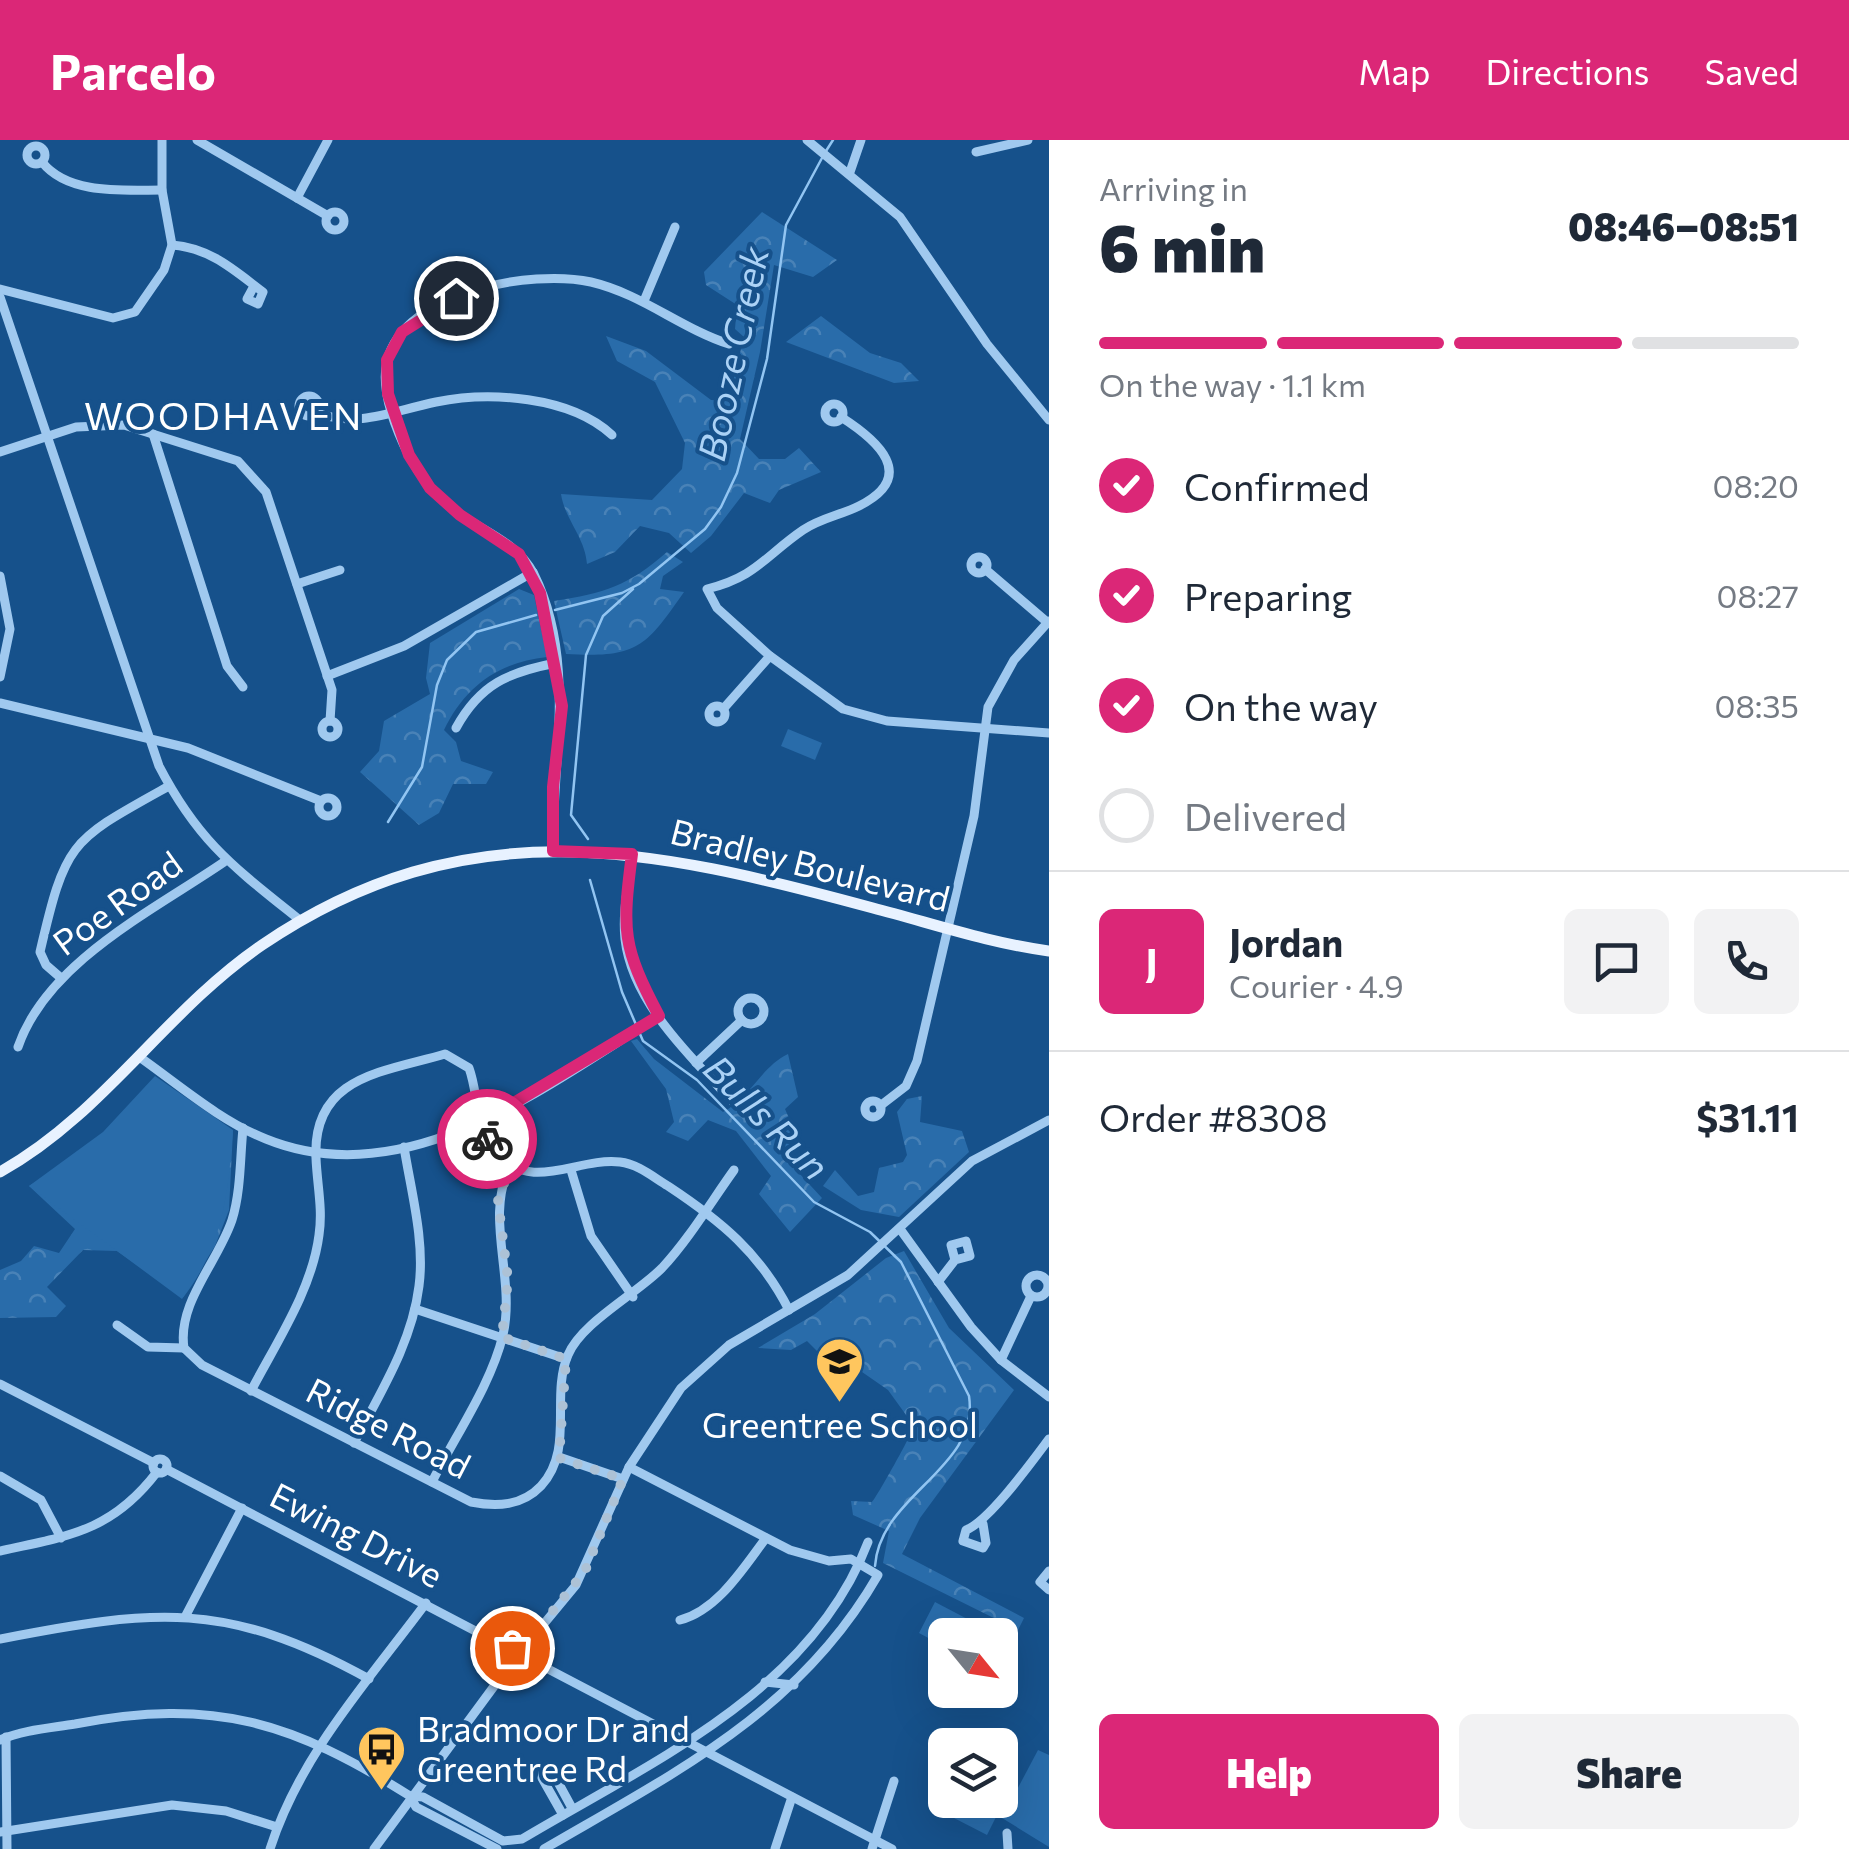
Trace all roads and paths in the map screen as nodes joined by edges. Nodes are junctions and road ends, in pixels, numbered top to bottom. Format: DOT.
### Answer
graph roads {
  1 [pos="162,140"];
  2 [pos="198,140"];
  3 [pos="328,140"];
  4 [pos="807,140"];
  5 [pos="860,140"];
  6 [pos="1028,140"];
  7 [pos="976,152"];
  8 [pos="42,162"];
  9 [pos="850,172"];
  10 [pos="162,190"];
  11 [pos="297,198"];
  12 [pos="328,216"];
  13 [pos="675,227"];
  14 [pos="172,245"];
  15 [pos="253,288"];
  16 [pos="0,289"];
  17 [pos="0,297"];
  18 [pos="644,301"];
  19 [pos="729,344"];
  20 [pos="316,413"];
  21 [pos="394,414"];
  22 [pos="842,417"];
  23 [pos="1049,420"];
  24 [pos="153,434"];
  25 [pos="612,435"];
  26 [pos="46,436"];
  27 [pos="0,452"];
  28 [pos="985,569"];
  29 [pos="340,570"];
  30 [pos="533,572"];
  31 [pos="0,576"];
  32 [pos="297,584"];
  33 [pos="1048,622"];
  34 [pos="770,656"];
  35 [pos="556,663"];
  36 [pos="328,676"];
  37 [pos="0,677"];
  38 [pos="243,687"];
  39 [pos="0,703"];
  40 [pos="724,708"];
  41 [pos="330,721"];
  42 [pos="456,728"];
  43 [pos="983,728"];
  44 [pos="1049,733"];
  45 [pos="148,740"];
  46 [pos="169,786"];
  47 [pos="321,801"];
  48 [pos="553,851"];
  49 [pos="632,854"];
  50 [pos="224,862"];
  51 [pos="301,920"];
  52 [pos="948,928"];
  53 [pos="1049,951"];
  54 [pos="61,978"];
  55 [pos="659,1016"];
  56 [pos="742,1020"];
  57 [pos="18,1048"];
  58 [pos="138,1056"];
  59 [pos="696,1062"];
  60 [pos="732,1101"];
  61 [pos="880,1106"];
  62 [pos="1049,1120"];
  63 [pos="482,1122"];
  64 [pos="243,1128"];
  65 [pos="404,1146"];
  66 [pos="315,1152"];
  67 [pos="510,1166"];
  68 [pos="570,1170"];
  69 [pos="734,1170"];
  70 [pos="0,1172"];
  71 [pos="705,1210"];
  72 [pos="900,1229"];
  73 [pos="956,1260"];
  74 [pos="938,1282"];
  75 [pos="1031,1296"];
  76 [pos="633,1297"];
  77 [pos="415,1309"];
  78 [pos="789,1310"];
  79 [pos="117,1325"];
  80 [pos="502,1337"];
  81 [pos="184,1348"];
  82 [pos="566,1359"];
  83 [pos="1001,1360"];
  84 [pos="0,1384"];
  85 [pos="251,1391"];
  86 [pos="1049,1397"];
  87 [pos="1049,1439"];
  88 [pos="354,1444"];
  89 [pos="559,1458"];
  90 [pos="629,1466"];
  91 [pos="159,1468"];
  92 [pos="0,1476"];
  93 [pos="623,1479"];
  94 [pos="432,1482"];
  95 [pos="242,1508"];
  96 [pos="983,1524"];
  97 [pos="61,1538"];
  98 [pos="766,1538"];
  99 [pos="868,1542"];
  100 [pos="0,1551"];
  101 [pos="860,1564"];
  102 [pos="1049,1571"];
  103 [pos="1049,1590"];
  104 [pos="426,1603"];
  105 [pos="185,1617"];
  106 [pos="680,1620"];
  107 [pos="0,1640"];
  108 [pos="520,1652"];
  109 [pos="369,1680"];
  110 [pos="766,1682"];
  111 [pos="794,1685"];
  112 [pos="2,1738"];
  113 [pos="690,1742"];
  114 [pos="321,1743"];
  115 [pos="710,1753"];
  116 [pos="894,1781"];
  117 [pos="410,1796"];
  118 [pos="792,1797"];
  119 [pos="277,1827"];
  120 [pos="3,1832"];
  121 [pos="1006,1833"];
  122 [pos="512,1845"];
  123 [pos="874,1845"];
  124 [pos="6,1849"];
  125 [pos="270,1849"];
  126 [pos="374,1849"];
  127 [pos="496,1849"];
  128 [pos="544,1849"];
  129 [pos="775,1849"];
  130 [pos="892,1849"];
  131 [pos="1008,1849"];
  1 -- 10 [label="street"];
  2 -- 11 [label="street"];
  3 -- 11 [label="street"];
  4 -- 9 [label="street"];
  5 -- 9 [label="street"];
  6 -- 7 [label="street"];
  8 -- 10 [label="street"];
  9 -- 23 [label="street"];
  10 -- 14 [label="street"];
  11 -- 12 [label="street"];
  13 -- 18 [label="street"];
  14 -- 15 [label="street"];
  14 -- 16 [label="street"];
  17 -- 26 [label="street"];
  18 -- 19 [label="street"];
  18 -- 21 [label="street"];
  20 -- 21 [label="street"];
  21 -- 25 [label="street"];
  21 -- 30 [label="street"];
  22 -- 34 [label="street"];
  24 -- 26 [label="street"];
  24 -- 32 [label="street"];
  24 -- 38 [label="street"];
  26 -- 27 [label="street"];
  26 -- 45 [label="street"];
  28 -- 33 [label="street"];
  29 -- 32 [label="street"];
  30 -- 35 [label="street"];
  30 -- 36 [label="street"];
  31 -- 37 [label="street"];
  32 -- 36 [label="street"];
  33 -- 43 [label="street"];
  34 -- 40 [label="street"];
  34 -- 43 [label="street"];
  35 -- 42 [label="street"];
  35 -- 48 [label="street"];
  36 -- 41 [label="street"];
  39 -- 45 [label="street"];
  43 -- 44 [label="street"];
  43 -- 52 [label="street"];
  45 -- 46 [label="street"];
  45 -- 47 [label="street"];
  46 -- 50 [label="street"];
  46 -- 54 [label="street"];
  48 -- 49 [label="main road, Bradley Boulevard"];
  48 -- 51 [label="main road, Bradley Boulevard"];
  49 -- 52 [label="main road, Bradley Boulevard"];
  49 -- 55 [label="street"];
  50 -- 51 [label="street"];
  50 -- 54 [label="street, Poe Road"];
  51 -- 58 [label="main road, Bradley Boulevard"];
  52 -- 53 [label="main road, Bradley Boulevard"];
  52 -- 61 [label="street"];
  54 -- 57 [label="street, Poe Road"];
  55 -- 59 [label="street"];
  55 -- 63 [label="street"];
  56 -- 59 [label="street"];
  58 -- 64 [label="street"];
  58 -- 70 [label="main road, Bradley Boulevard"];
  59 -- 60 [label="street"];
  62 -- 72 [label="street"];
  63 -- 65 [label="street"];
  63 -- 66 [label="street"];
  63 -- 67 [label="street"];
  64 -- 66 [label="street"];
  64 -- 81 [label="street"];
  65 -- 66 [label="street"];
  65 -- 77 [label="street"];
  66 -- 85 [label="street"];
  67 -- 68 [label="street"];
  67 -- 80 [label="street"];
  68 -- 71 [label="street"];
  68 -- 76 [label="street"];
  69 -- 71 [label="street"];
  71 -- 76 [label="street"];
  71 -- 78 [label="street"];
  72 -- 74 [label="street"];
  72 -- 78 [label="street"];
  73 -- 74 [label="street"];
  74 -- 83 [label="street"];
  75 -- 83 [label="street"];
  76 -- 82 [label="street"];
  77 -- 80 [label="street"];
  77 -- 88 [label="street"];
  78 -- 90 [label="street"];
  79 -- 81 [label="street"];
  80 -- 82 [label="street"];
  80 -- 94 [label="street"];
  81 -- 85 [label="street, Ridge Road"];
  82 -- 89 [label="street"];
  83 -- 86 [label="street"];
  84 -- 91 [label="street, Ewing Drive"];
  85 -- 88 [label="street, Ridge Road"];
  87 -- 96 [label="street"];
  88 -- 94 [label="street, Ridge Road"];
  89 -- 93 [label="street"];
  89 -- 94 [label="street, Ridge Road"];
  90 -- 93 [label="street"];
  90 -- 98 [label="street"];
  91 -- 95 [label="street, Ewing Drive"];
  91 -- 97 [label="street"];
  92 -- 97 [label="street"];
  93 -- 108 [label="street"];
  95 -- 104 [label="street, Ewing Drive"];
  95 -- 105 [label="street"];
  97 -- 100 [label="street"];
  98 -- 101 [label="street"];
  98 -- 106 [label="street"];
  99 -- 101 [label="street"];
  101 -- 110 [label="street"];
  101 -- 111 [label="street"];
  102 -- 103 [label="street"];
  104 -- 108 [label="street, Ewing Drive"];
  104 -- 109 [label="street"];
  105 -- 107 [label="street"];
  105 -- 109 [label="street"];
  108 -- 113 [label="street, Ewing Drive"];
  108 -- 117 [label="street"];
  109 -- 114 [label="street"];
  110 -- 111 [label="street"];
  110 -- 113 [label="street"];
  111 -- 115 [label="street"];
  112 -- 114 [label="street"];
  112 -- 120 [label="street"];
  113 -- 115 [label="street, Ewing Drive"];
  113 -- 122 [label="street"];
  114 -- 117 [label="street"];
  114 -- 119 [label="street"];
  115 -- 118 [label="street, Ewing Drive"];
  115 -- 128 [label="street"];
  116 -- 123 [label="street"];
  117 -- 122 [label="street"];
  117 -- 126 [label="street"];
  117 -- 127 [label="street"];
  118 -- 123 [label="street, Ewing Drive"];
  118 -- 129 [label="street"];
  119 -- 120 [label="street"];
  119 -- 125 [label="street"];
  120 -- 124 [label="street"];
  121 -- 131 [label="street"];
  123 -- 130 [label="street, Ewing Drive"];
}
